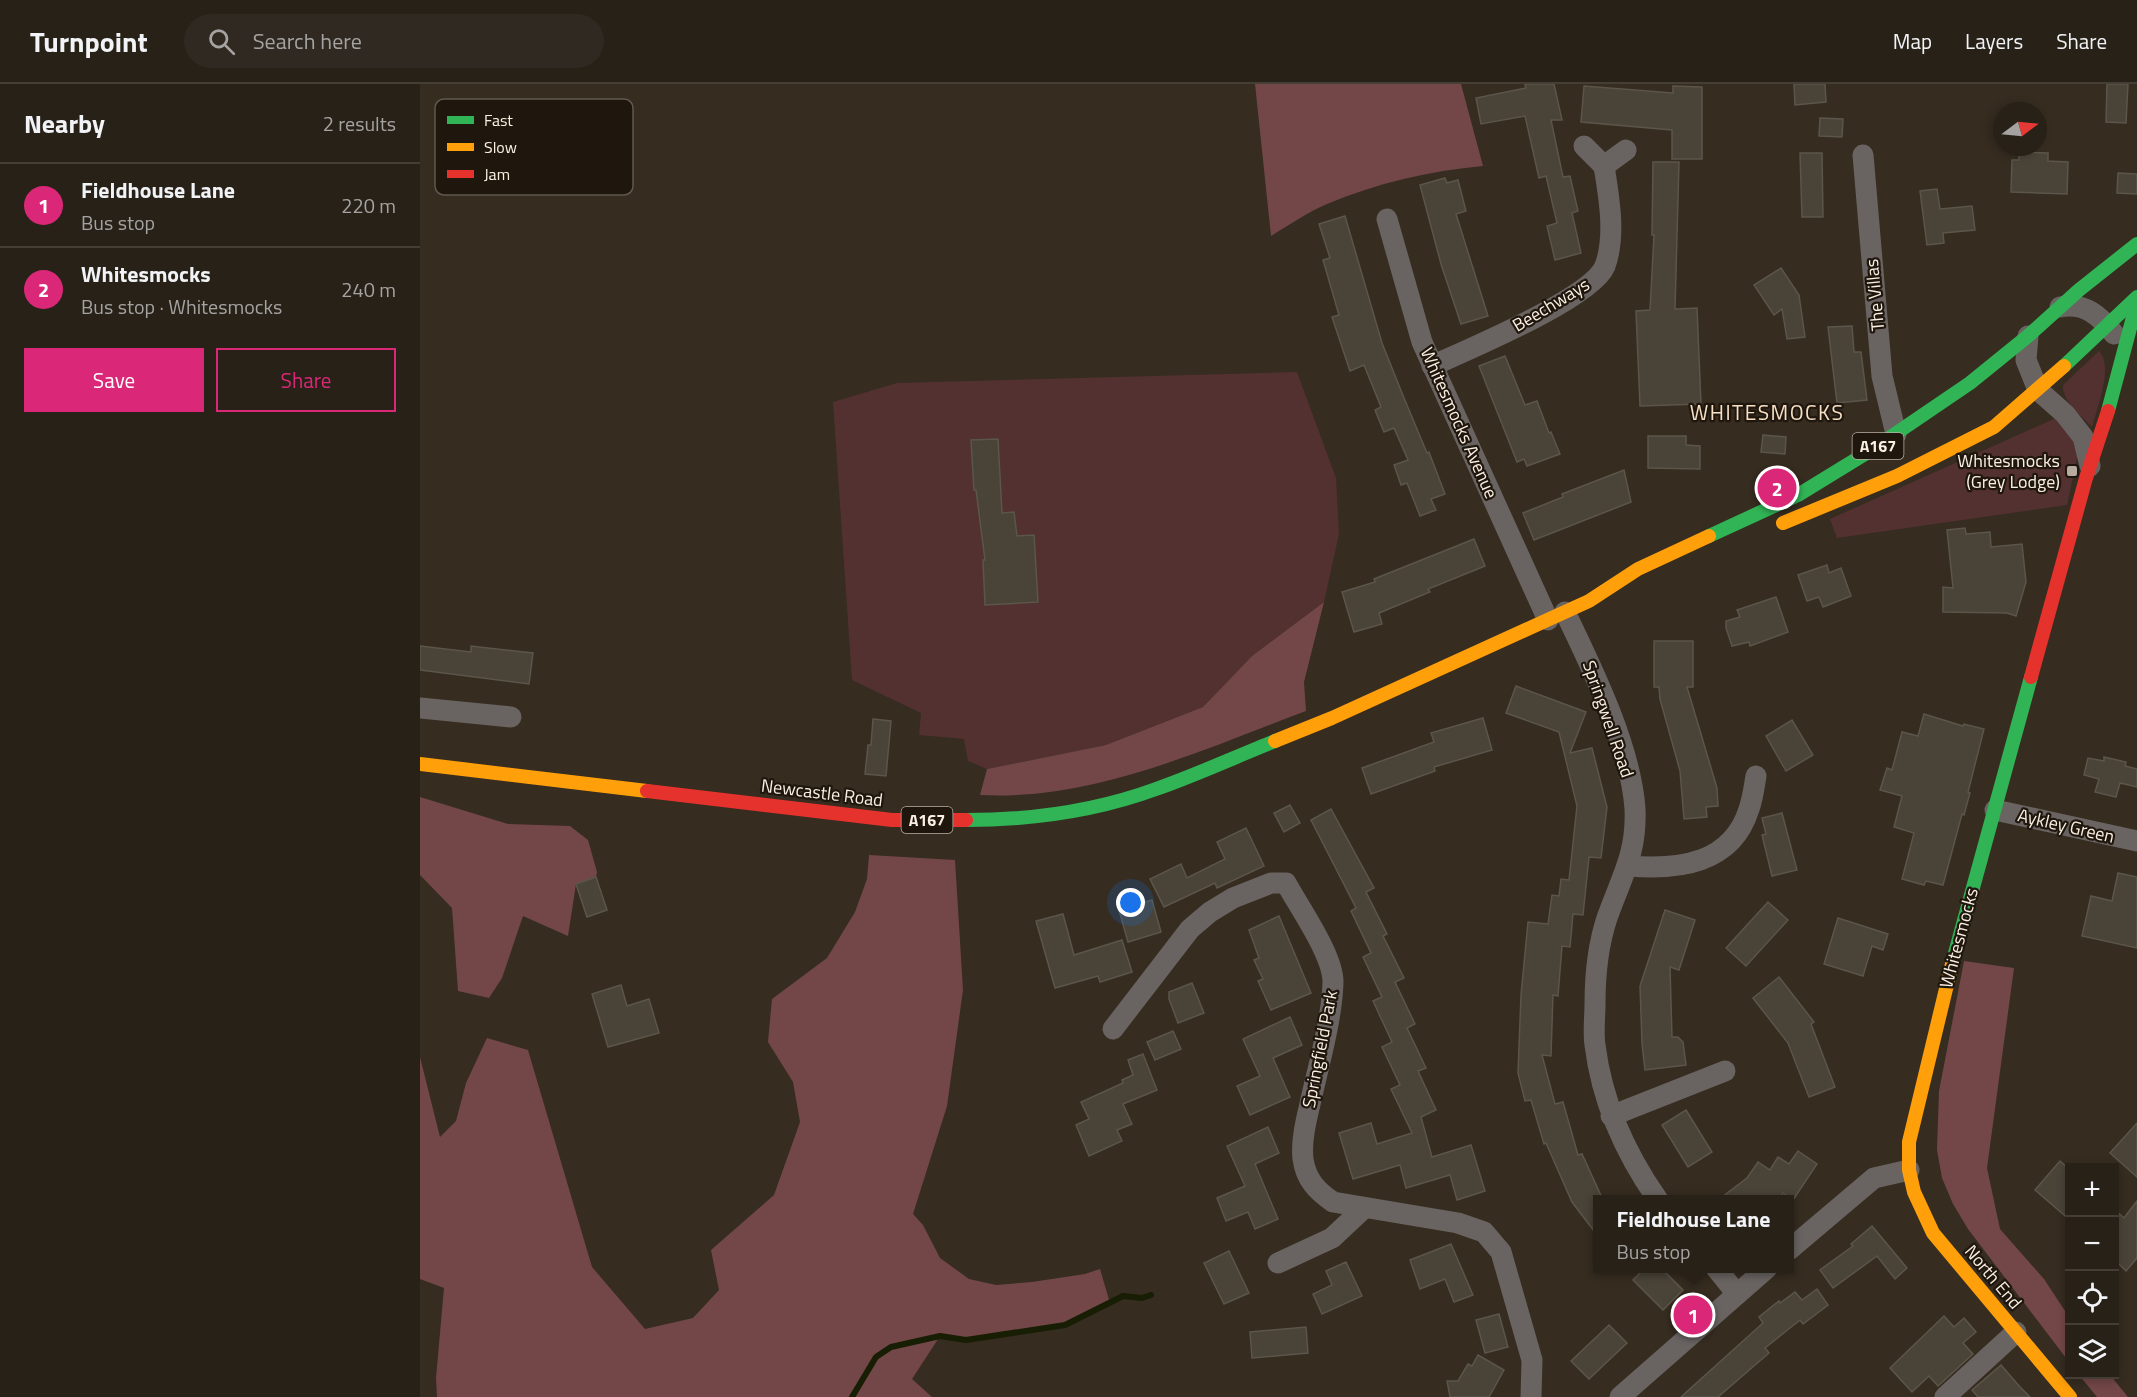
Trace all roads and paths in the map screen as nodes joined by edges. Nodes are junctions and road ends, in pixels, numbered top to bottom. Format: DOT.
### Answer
graph roads {
  1 [pos="1584,146"];
  2 [pos="1626,150"];
  3 [pos="1863,155"];
  4 [pos="1604,166"];
  5 [pos="1387,219"];
  6 [pos="2137,244"];
  7 [pos="2137,299"];
  8 [pos="2060,307"];
  9 [pos="2108,326"];
  10 [pos="2028,336"];
  11 [pos="2121,359"];
  12 [pos="1432,366"];
  13 [pos="2038,390"];
  14 [pos="1896,434"];
  15 [pos="2090,467"];
  16 [pos="1774,528"];
  17 [pos="1640,585"];
  18 [pos="1589,601"];
  19 [pos="1556,616"];
  20 [pos="420,708"];
  21 [pos="511,717"];
  22 [pos="420,764"];
  23 [pos="1756,776"];
  24 [pos="1995,810"];
  25 [pos="2137,841"];
  26 [pos="1629,866"];
  27 [pos="1113,1029"];
  28 [pos="1725,1071"];
  29 [pos="1611,1116"];
  30 [pos="1909,1170"];
  31 [pos="1654,1195"];
  32 [pos="1363,1209"];
  33 [pos="1794,1246"];
  34 [pos="1278,1263"];
  35 [pos="1719,1273"];
  36 [pos="1762,1273"];
  37 [pos="1737,1294"];
  38 [pos="2016,1332"];
  39 [pos="1531,1397"];
  40 [pos="1620,1397"];
  41 [pos="1945,1397"];
  42 [pos="2070,1397"];
  1 -- 4 [label="street"];
  2 -- 4 [label="street"];
  3 -- 14 [label="street, The Villas"];
  4 -- 12 [label="street, Beechways"];
  5 -- 12 [label="street, Whitesmocks Avenue"];
  6 -- 8 [label="main road, A167"];
  7 -- 9 [label="main road, Whitesmocks / A167"];
  7 -- 11 [label="main road, Whitesmocks"];
  8 -- 9 [label="street"];
  8 -- 10 [label="main road, A167"];
  9 -- 11 [label="street"];
  9 -- 13 [label="main road, Whitesmocks / A167"];
  10 -- 13 [label="street, Whitesmocks"];
  10 -- 14 [label="main road, A167"];
  11 -- 15 [label="main road, Whitesmocks"];
  12 -- 19 [label="street, Whitesmocks Avenue"];
  13 -- 15 [label="street, Whitesmocks"];
  13 -- 16 [label="main road, Whitesmocks / A167"];
  14 -- 18 [label="main road, A167"];
  15 -- 24 [label="main road, Whitesmocks"];
  17 -- 18 [label="main road, A167"];
  18 -- 19 [label="main road, A167"];
  19 -- 22 [label="main road, Newcastle Road / A167"];
  19 -- 26 [label="street, Springwell Road"];
  20 -- 21 [label="street"];
  23 -- 26 [label="street"];
  24 -- 25 [label="street, Aykley Green"];
  24 -- 30 [label="main road, Whitesmocks"];
  26 -- 29 [label="street, Springwell Road"];
  27 -- 32 [label="street, Springfield Park"];
  28 -- 29 [label="street"];
  29 -- 31 [label="street, Springwell Road"];
  30 -- 33 [label="street"];
  30 -- 38 [label="main road, North End"];
  32 -- 34 [label="street"];
  32 -- 39 [label="street, Springfield Park"];
  35 -- 37 [label="street"];
  36 -- 37 [label="street"];
  37 -- 40 [label="street"];
  38 -- 41 [label="street"];
  38 -- 42 [label="main road, North End"];
}
